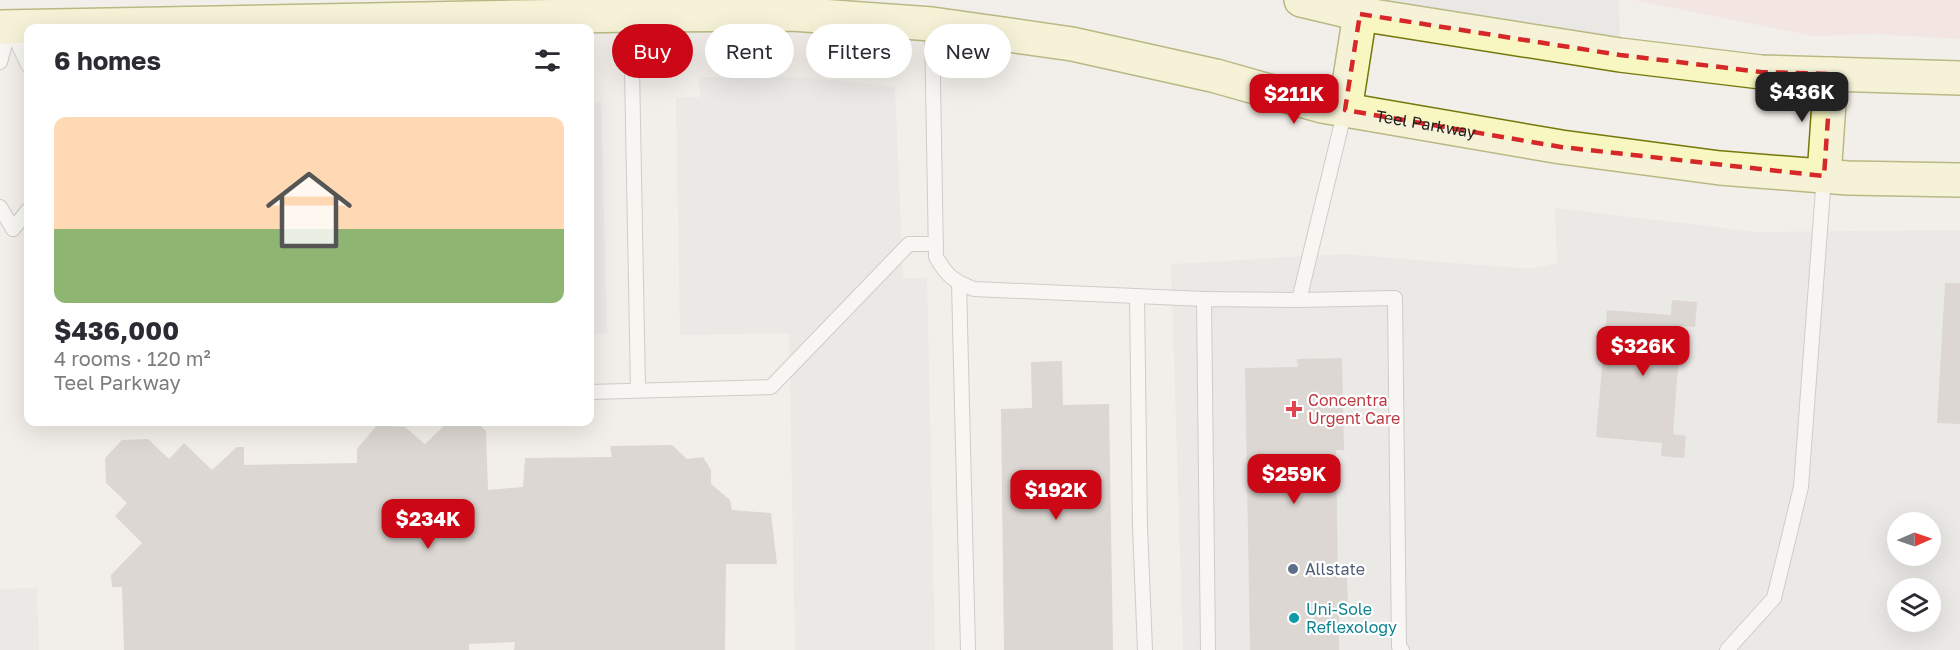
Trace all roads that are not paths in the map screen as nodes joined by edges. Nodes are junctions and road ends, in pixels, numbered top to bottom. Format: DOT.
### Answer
graph roads {
  1 [pos="1301,0"];
  2 [pos="1360,14"];
  3 [pos="632,15"];
  4 [pos="6,18"];
  5 [pos="270,24"];
  6 [pos="346,24"];
  7 [pos="932,24"];
  8 [pos="1011,35"];
  9 [pos="24,56"];
  10 [pos="0,62"];
  11 [pos="1831,74"];
  12 [pos="933,78"];
  13 [pos="1960,78"];
  14 [pos="1345,110"];
  15 [pos="1824,176"];
  16 [pos="1960,180"];
  17 [pos="0,207"];
  18 [pos="24,215"];
  19 [pos="13,229"];
  20 [pos="24,229"];
  21 [pos="936,244"];
  22 [pos="959,284"];
  23 [pos="1137,296"];
  24 [pos="1204,299"];
  25 [pos="1299,300"];
  26 [pos="639,390"];
  27 [pos="594,392"];
  28 [pos="968,650"];
  29 [pos="1145,650"];
  30 [pos="1208,650"];
  31 [pos="1402,650"];
  32 [pos="1727,650"];
  1 -- 2 [label="main road"];
  2 -- 11 [label="main road"];
  2 -- 14 [label="main road"];
  3 -- 6 [label="main road, Teel Parkway"];
  3 -- 7 [label="main road, Teel Parkway"];
  3 -- 26 [label="lane"];
  4 -- 5 [label="main road, Teel Parkway"];
  4 -- 9 [label="lane"];
  4 -- 10 [label="lane"];
  8 -- 14 [label="main road, Teel Parkway"];
  11 -- 13 [label="main road"];
  11 -- 15 [label="main road"];
  12 -- 21 [label="lane"];
  14 -- 15 [label="main road, Teel Parkway"];
  14 -- 25 [label="lane"];
  15 -- 16 [label="main road, Teel Parkway"];
  15 -- 32 [label="lane"];
  17 -- 19 [label="lane"];
  18 -- 19 [label="lane"];
  19 -- 20 [label="lane"];
  21 -- 22 [label="lane"];
  21 -- 26 [label="lane"];
  22 -- 23 [label="lane"];
  22 -- 28 [label="lane"];
  23 -- 24 [label="lane"];
  23 -- 29 [label="lane"];
  24 -- 25 [label="lane"];
  24 -- 30 [label="lane"];
  25 -- 31 [label="lane"];
  26 -- 27 [label="lane"];
}
